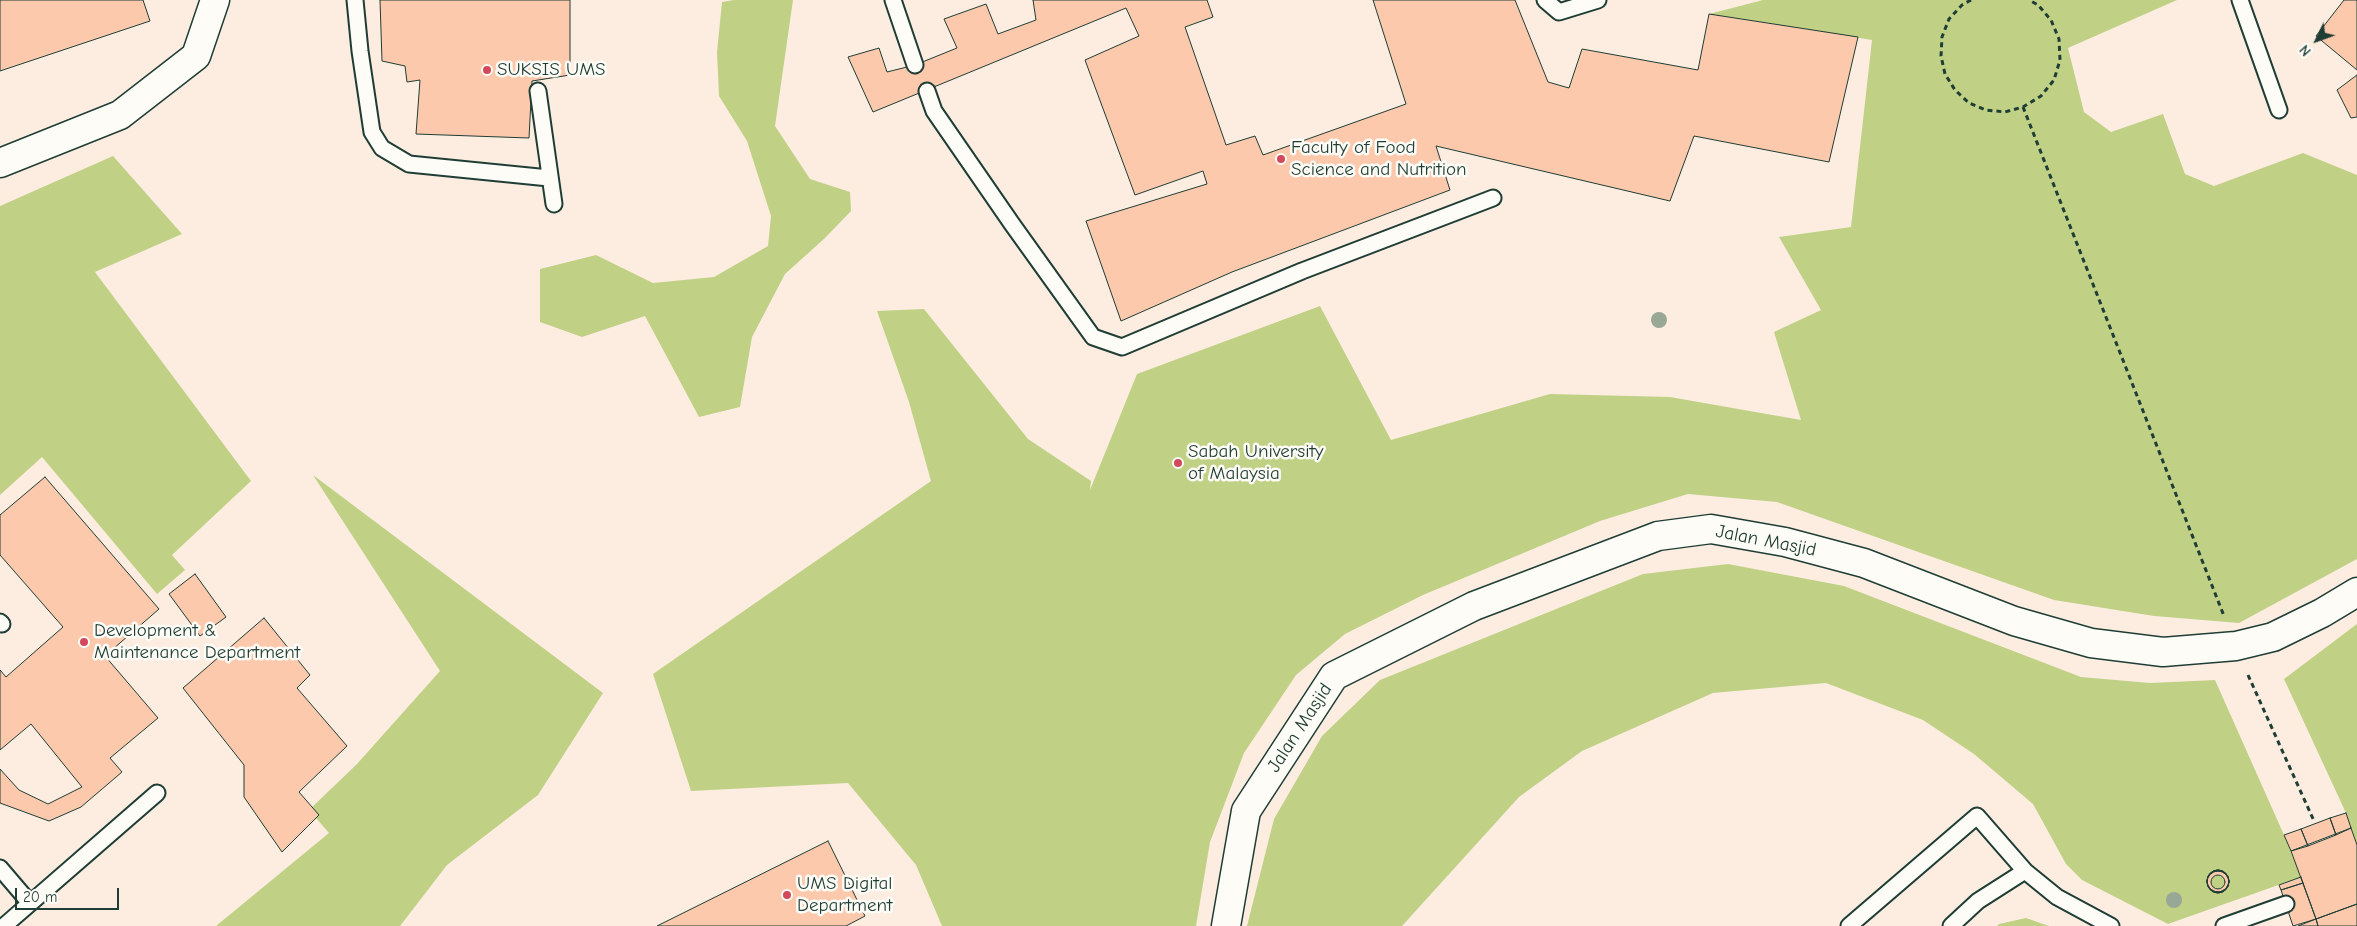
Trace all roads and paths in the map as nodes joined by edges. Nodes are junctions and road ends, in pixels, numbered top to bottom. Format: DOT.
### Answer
graph roads {
  1 [pos="215,0"];
  2 [pos="356,0"];
  3 [pos="893,0"];
  4 [pos="1545,0"];
  5 [pos="1598,0"];
  6 [pos="1970,0"];
  7 [pos="2030,0"];
  8 [pos="2240,0"];
  9 [pos="914,64"];
  10 [pos="538,91"];
  11 [pos="927,91"];
  12 [pos="2023,108"];
  13 [pos="2279,110"];
  14 [pos="0,163"];
  15 [pos="549,178"];
  16 [pos="1493,198"];
  17 [pos="554,204"];
  18 [pos="2357,592"];
  19 [pos="2236,646"];
  20 [pos="157,793"];
  21 [pos="2314,821"];
  22 [pos="0,868"];
  23 [pos="2026,871"];
  24 [pos="29,902"];
  25 [pos="2286,904"];
  26 [pos="4,926"];
  27 [pos="1226,926"];
  28 [pos="1849,926"];
  29 [pos="1951,926"];
  30 [pos="2111,926"];
  31 [pos="2224,926"];
  1 -- 14 [label="street"];
  2 -- 15 [label="lane"];
  3 -- 9 [label="lane"];
  4 -- 5 [label="lane"];
  6 -- 12 [label="path"];
  7 -- 12 [label="path"];
  8 -- 13 [label="lane"];
  10 -- 15 [label="lane"];
  11 -- 16 [label="lane"];
  12 -- 19 [label="path"];
  15 -- 17 [label="lane"];
  18 -- 19 [label="street, Jalan Masjid"];
  19 -- 21 [label="path"];
  19 -- 27 [label="street, Jalan Masjid"];
  20 -- 24 [label="lane"];
  22 -- 24 [label="lane"];
  23 -- 28 [label="lane"];
  23 -- 29 [label="lane"];
  23 -- 30 [label="lane"];
  24 -- 26 [label="lane"];
  25 -- 31 [label="lane"];
}
